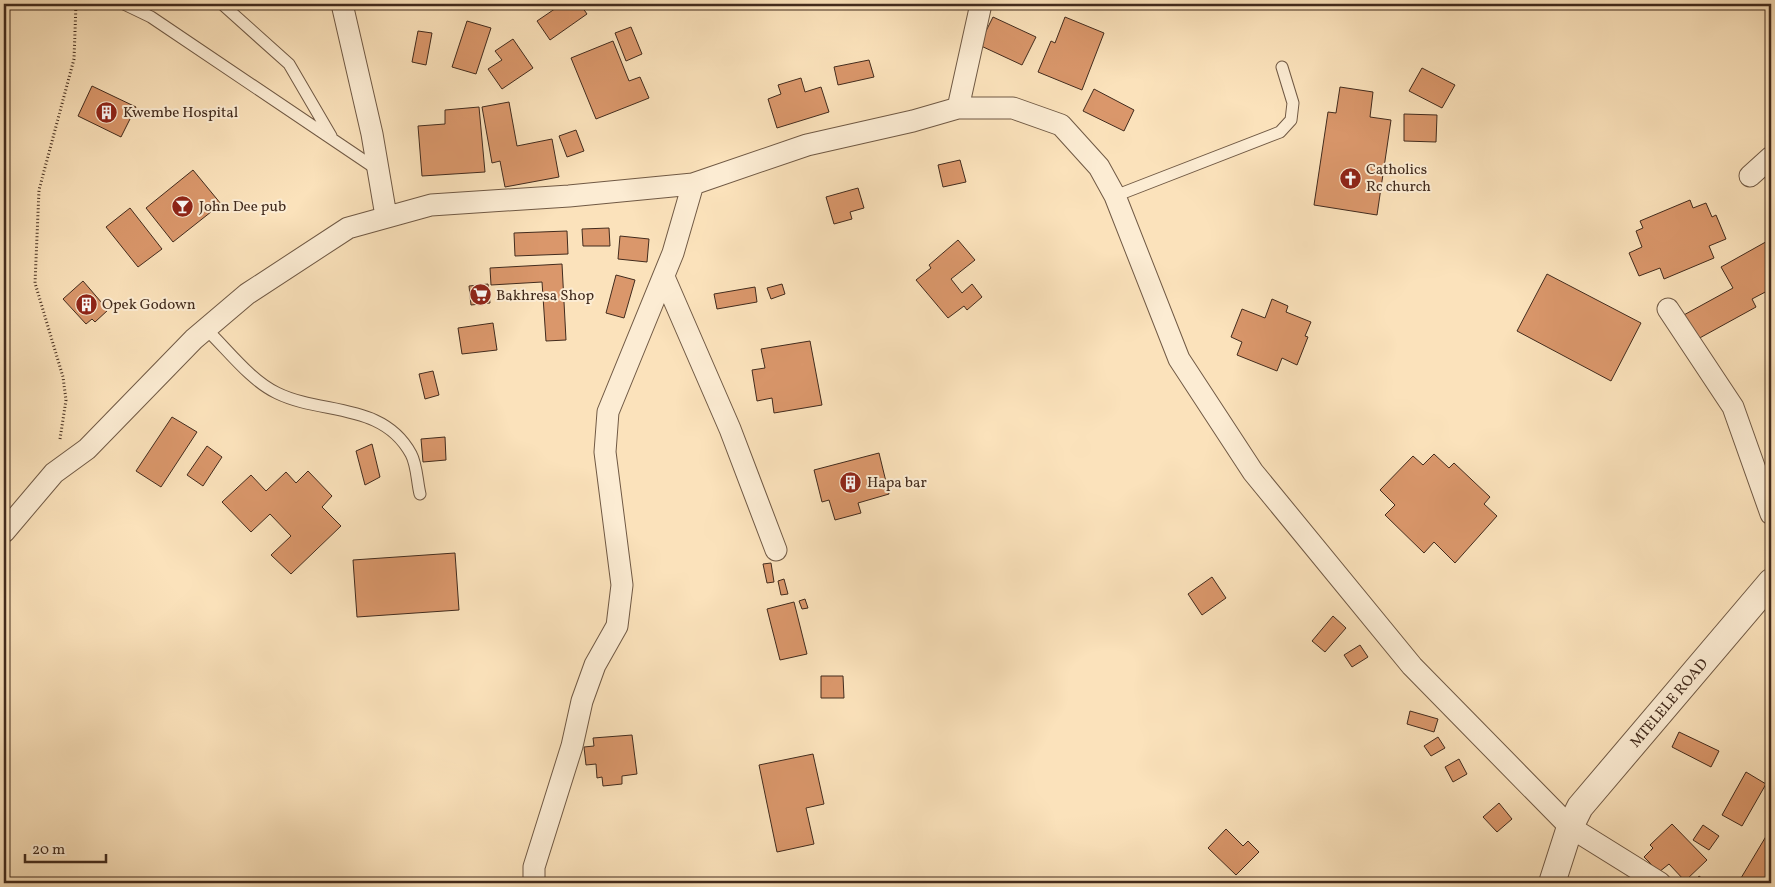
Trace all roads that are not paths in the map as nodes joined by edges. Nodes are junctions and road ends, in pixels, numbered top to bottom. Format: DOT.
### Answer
graph roads {
  1 [pos="124,4"];
  2 [pos="222,4"];
  3 [pos="342,4"];
  4 [pos="981,4"];
  5 [pos="1282,67"];
  6 [pos="958,108"];
  7 [pos="332,139"];
  8 [pos="1771,156"];
  9 [pos="378,170"];
  10 [pos="1750,176"];
  11 [pos="693,184"];
  12 [pos="1115,196"];
  13 [pos="386,216"];
  14 [pos="664,277"];
  15 [pos="1668,309"];
  16 [pos="206,330"];
  17 [pos="420,494"];
  18 [pos="1771,514"];
  19 [pos="4,532"];
  20 [pos="776,550"];
  21 [pos="1771,582"];
  22 [pos="1570,827"];
  23 [pos="534,883"];
  24 [pos="1552,883"];
  25 [pos="1660,883"];
  1 -- 7 [label="lane"];
  2 -- 7 [label="lane"];
  3 -- 9 [label="street"];
  4 -- 6 [label="street"];
  5 -- 12 [label="lane"];
  6 -- 11 [label="street"];
  6 -- 12 [label="street"];
  7 -- 9 [label="lane"];
  8 -- 10 [label="street"];
  9 -- 13 [label="street"];
  11 -- 13 [label="street"];
  11 -- 14 [label="street"];
  12 -- 22 [label="street"];
  13 -- 16 [label="street"];
  14 -- 20 [label="street"];
  14 -- 23 [label="street"];
  15 -- 18 [label="street"];
  16 -- 17 [label="lane"];
  16 -- 19 [label="street"];
  21 -- 22 [label="street, MTELELE ROAD"];
  22 -- 24 [label="street, MTELELE ROAD"];
  22 -- 25 [label="street"];
}
